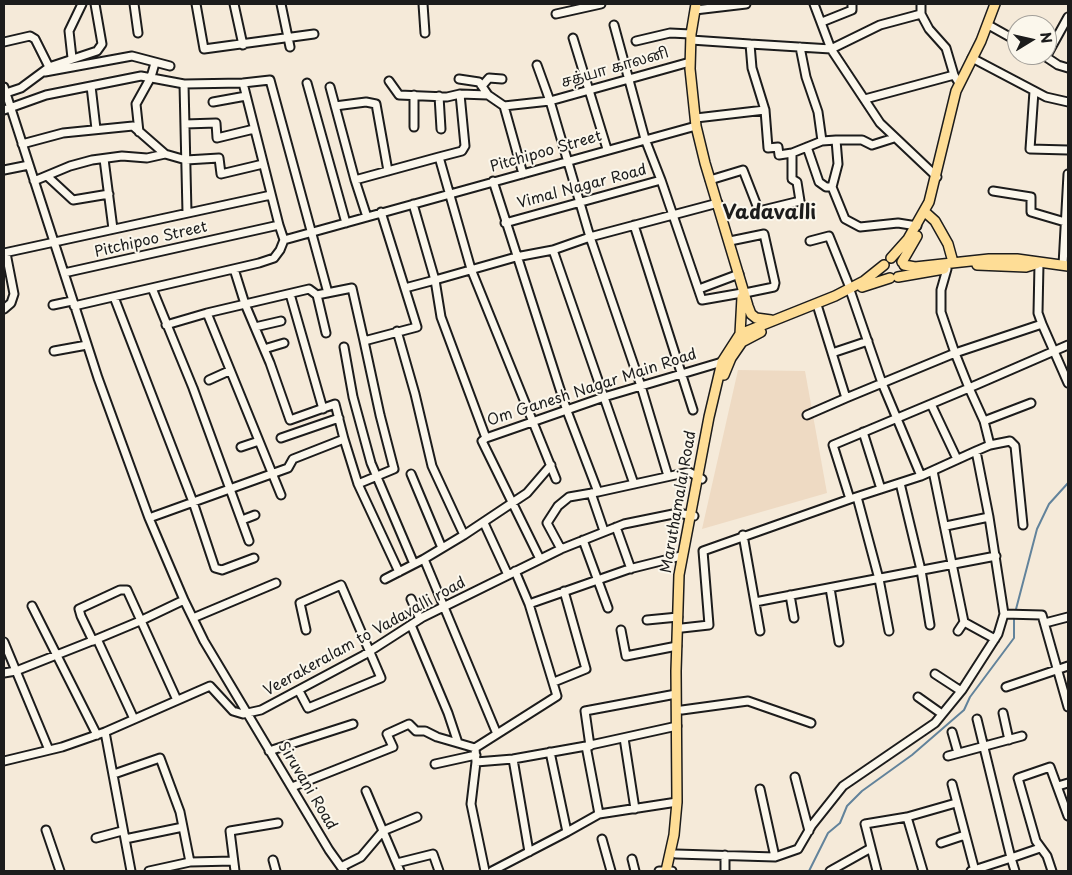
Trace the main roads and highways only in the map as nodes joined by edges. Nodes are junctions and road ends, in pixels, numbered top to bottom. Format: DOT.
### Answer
graph roads {
  1 [pos="997,4"];
  2 [pos="696,7"];
  3 [pos="975,60"];
  4 [pos="927,213"];
  5 [pos="891,258"];
  6 [pos="903,264"];
  7 [pos="884,265"];
  8 [pos="950,265"];
  9 [pos="1066,265"];
  10 [pos="894,277"];
  11 [pos="850,291"];
  12 [pos="743,293"];
  13 [pos="743,304"];
  14 [pos="751,314"];
  15 [pos="777,320"];
  16 [pos="753,328"];
  17 [pos="769,328"];
  18 [pos="743,336"];
  19 [pos="700,478"];
  20 [pos="692,516"];
  21 [pos="667,871"];
  1 -- 3 [label="main road"];
  1 -- 3 [label="main road"];
  2 -- 12 [label="main road"];
  3 -- 4 [label="main road"];
  3 -- 4 [label="main road"];
  4 -- 5 [label="main road"];
  4 -- 6 [label="main road"];
  4 -- 8 [label="main road"];
  5 -- 6 [label="main road"];
  5 -- 7 [label="main road"];
  6 -- 8 [label="main road"];
  6 -- 10 [label="main road"];
  7 -- 10 [label="main road"];
  7 -- 11 [label="main road, Maruthamalai Road"];
  8 -- 9 [label="main road"];
  8 -- 10 [label="main road, Maruthamalai Road"];
  10 -- 11 [label="main road, Maruthamalai Road"];
  11 -- 15 [label="main road, Maruthamalai Road"];
  11 -- 17 [label="main road, Maruthamalai Road"];
  12 -- 13 [label="main road"];
  12 -- 14 [label="main road"];
  13 -- 16 [label="main road"];
  13 -- 18 [label="main road"];
  14 -- 15 [label="main road"];
  14 -- 16 [label="main road"];
  15 -- 16 [label="main road, Maruthamalai Road"];
  16 -- 17 [label="main road"];
  16 -- 18 [label="main road, Maruthamalai Road"];
  17 -- 18 [label="main road, Maruthamalai Road"];
  18 -- 19 [label="main road, Maruthamalai Road"];
  18 -- 19 [label="main road, Maruthamalai Road"];
  19 -- 20 [label="main road, Maruthamalai Road"];
  20 -- 21 [label="main road, Maruthamalai Road"];
  20 -- 21 [label="main road, Maruthamalai Road"];
}
